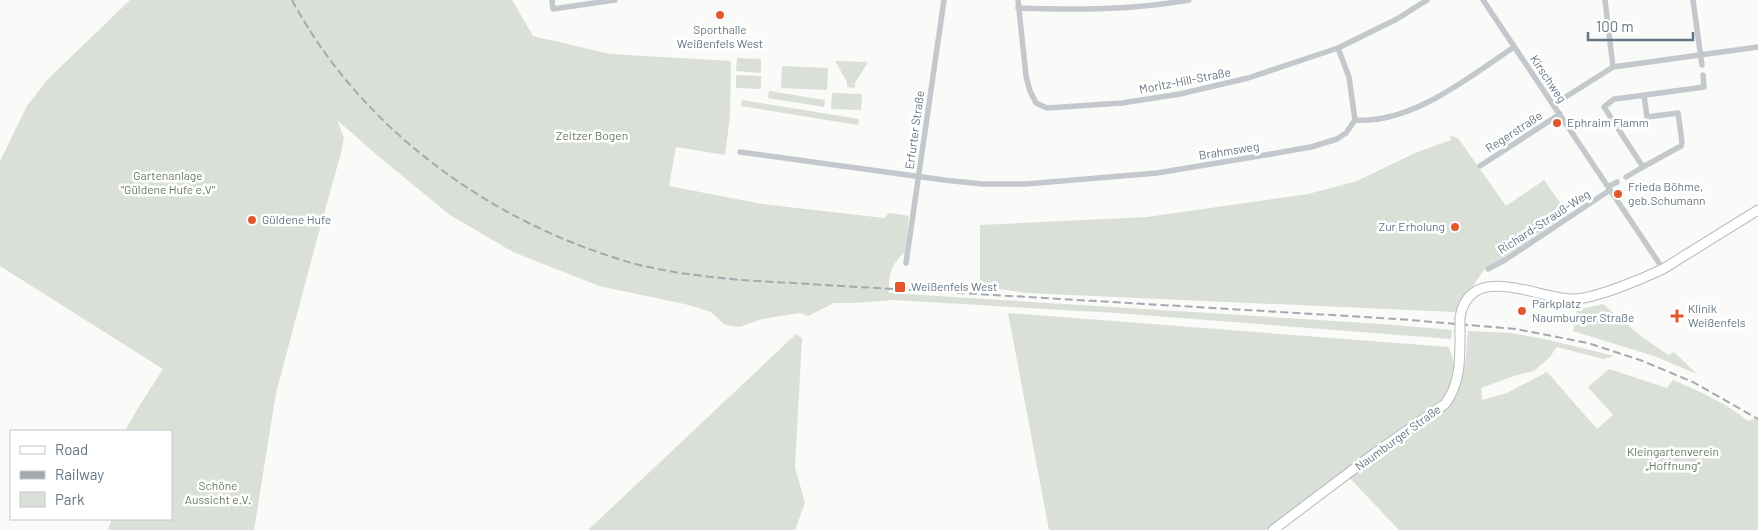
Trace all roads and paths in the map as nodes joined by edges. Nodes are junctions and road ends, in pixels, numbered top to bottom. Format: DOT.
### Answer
graph roads {
  1 [pos="552,0"];
  2 [pos="615,0"];
  3 [pos="944,0"];
  4 [pos="1018,0"];
  5 [pos="1189,0"];
  6 [pos="1427,0"];
  7 [pos="1483,0"];
  8 [pos="1605,0"];
  9 [pos="1693,0"];
  10 [pos="1018,8"];
  11 [pos="1514,47"];
  12 [pos="1758,47"];
  13 [pos="1338,48"];
  14 [pos="1700,55"];
  15 [pos="1702,65"];
  16 [pos="1613,67"];
  17 [pos="1703,75"];
  18 [pos="1644,95"];
  19 [pos="1553,105"];
  20 [pos="1560,114"];
  21 [pos="1355,120"];
  22 [pos="740,152"];
  23 [pos="1480,166"];
  24 [pos="1643,167"];
  25 [pos="918,176"];
  26 [pos="1626,177"];
  27 [pos="1617,182"];
  28 [pos="1609,189"];
  29 [pos="1758,210"];
  30 [pos="906,263"];
  31 [pos="1488,269"];
  32 [pos="1663,270"];
  33 [pos="1273,530"];
  1 -- 2 [label="street"];
  3 -- 25 [label="street, Erfurter Straße"];
  4 -- 10 [label="street, Moritz-Hill-Straße"];
  5 -- 10 [label="street"];
  6 -- 13 [label="street, Moritz-Hill-Straße"];
  7 -- 11 [label="street, Kirschweg"];
  8 -- 16 [label="street"];
  9 -- 14 [label="street"];
  10 -- 13 [label="street, Moritz-Hill-Straße"];
  11 -- 19 [label="street, Kirschweg"];
  11 -- 21 [label="street"];
  12 -- 14 [label="street"];
  13 -- 21 [label="street"];
  14 -- 15 [label="street"];
  14 -- 16 [label="street"];
  16 -- 19 [label="street"];
  17 -- 18 [label="street"];
  18 -- 24 [label="street"];
  18 -- 24 [label="street"];
  19 -- 20 [label="street, Kirschweg"];
  20 -- 23 [label="street, Regerstraße"];
  20 -- 28 [label="street, Kirschweg"];
  21 -- 25 [label="street, Brahmsweg"];
  22 -- 25 [label="street, Brahmsweg"];
  24 -- 26 [label="street"];
  25 -- 30 [label="street, Erfurter Straße"];
  27 -- 28 [label="street, Richard-Strauß-Weg"];
  28 -- 31 [label="street, Richard-Strauß-Weg"];
  28 -- 32 [label="street, Kirschweg"];
  29 -- 32 [label="main road, Naumburger Straße"];
  32 -- 33 [label="main road, Naumburger Straße, bridge"];
}
